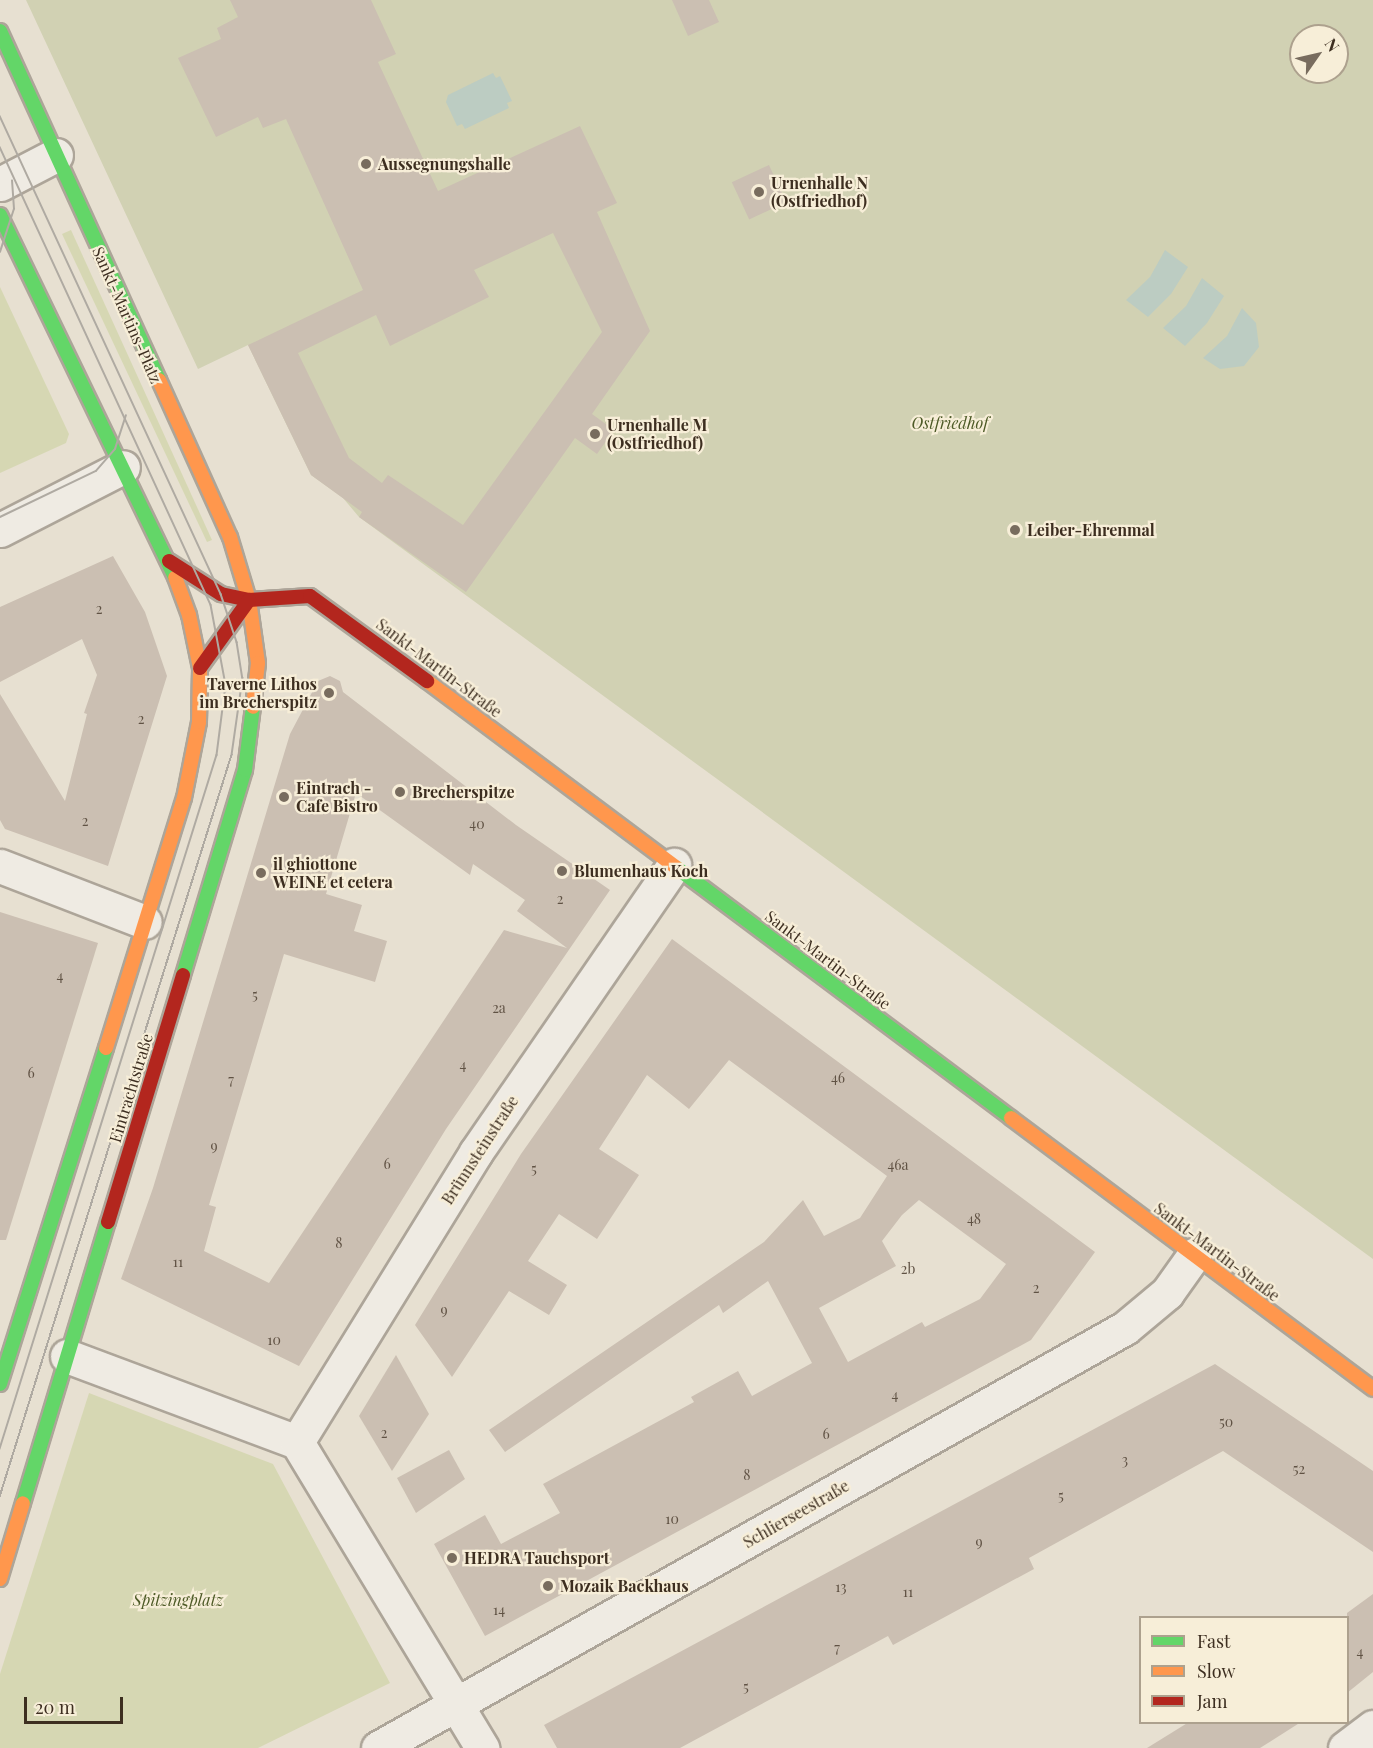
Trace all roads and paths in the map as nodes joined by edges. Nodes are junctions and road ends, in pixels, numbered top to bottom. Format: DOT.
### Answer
graph roads {
  1 [pos="0,31"];
  2 [pos="56,155"];
  3 [pos="0,184"];
  4 [pos="0,215"];
  5 [pos="123,467"];
  6 [pos="0,530"];
  7 [pos="169,561"];
  8 [pos="249,600"];
  9 [pos="200,668"];
  10 [pos="674,865"];
  11 [pos="0,866"];
  12 [pos="145,922"];
  13 [pos="1194,1255"];
  14 [pos="67,1356"];
  15 [pos="0,1384"];
  16 [pos="1373,1389"];
  17 [pos="297,1442"];
  18 [pos="0,1579"];
  19 [pos="457,1706"];
  20 [pos="1373,1727"];
  21 [pos="378,1748"];
  22 [pos="482,1748"];
  23 [pos="1345,1748"];
  1 -- 2 [label="main road, Sankt-Martins-Platz"];
  2 -- 3 [label="street"];
  2 -- 8 [label="main road, Sankt-Martins-Platz"];
  4 -- 5 [label="main road"];
  5 -- 6 [label="street"];
  5 -- 7 [label="main road"];
  7 -- 8 [label="main road, Sankt-Martin-Straße"];
  7 -- 9 [label="main road"];
  8 -- 9 [label="main road"];
  8 -- 10 [label="main road, Sankt-Martin-Straße"];
  8 -- 14 [label="main road, Eintrachtstraße"];
  9 -- 12 [label="main road"];
  10 -- 13 [label="main road, Sankt-Martin-Straße"];
  10 -- 17 [label="street, Brünnsteinstraße"];
  11 -- 12 [label="street"];
  12 -- 15 [label="main road"];
  13 -- 16 [label="main road, Sankt-Martin-Straße"];
  13 -- 19 [label="street, Schlierseestraße"];
  14 -- 17 [label="street"];
  14 -- 18 [label="main road, Eintrachtstraße"];
  17 -- 19 [label="street"];
  19 -- 21 [label="street, Schlierseestraße"];
  19 -- 22 [label="street"];
  20 -- 23 [label="street"];
}
